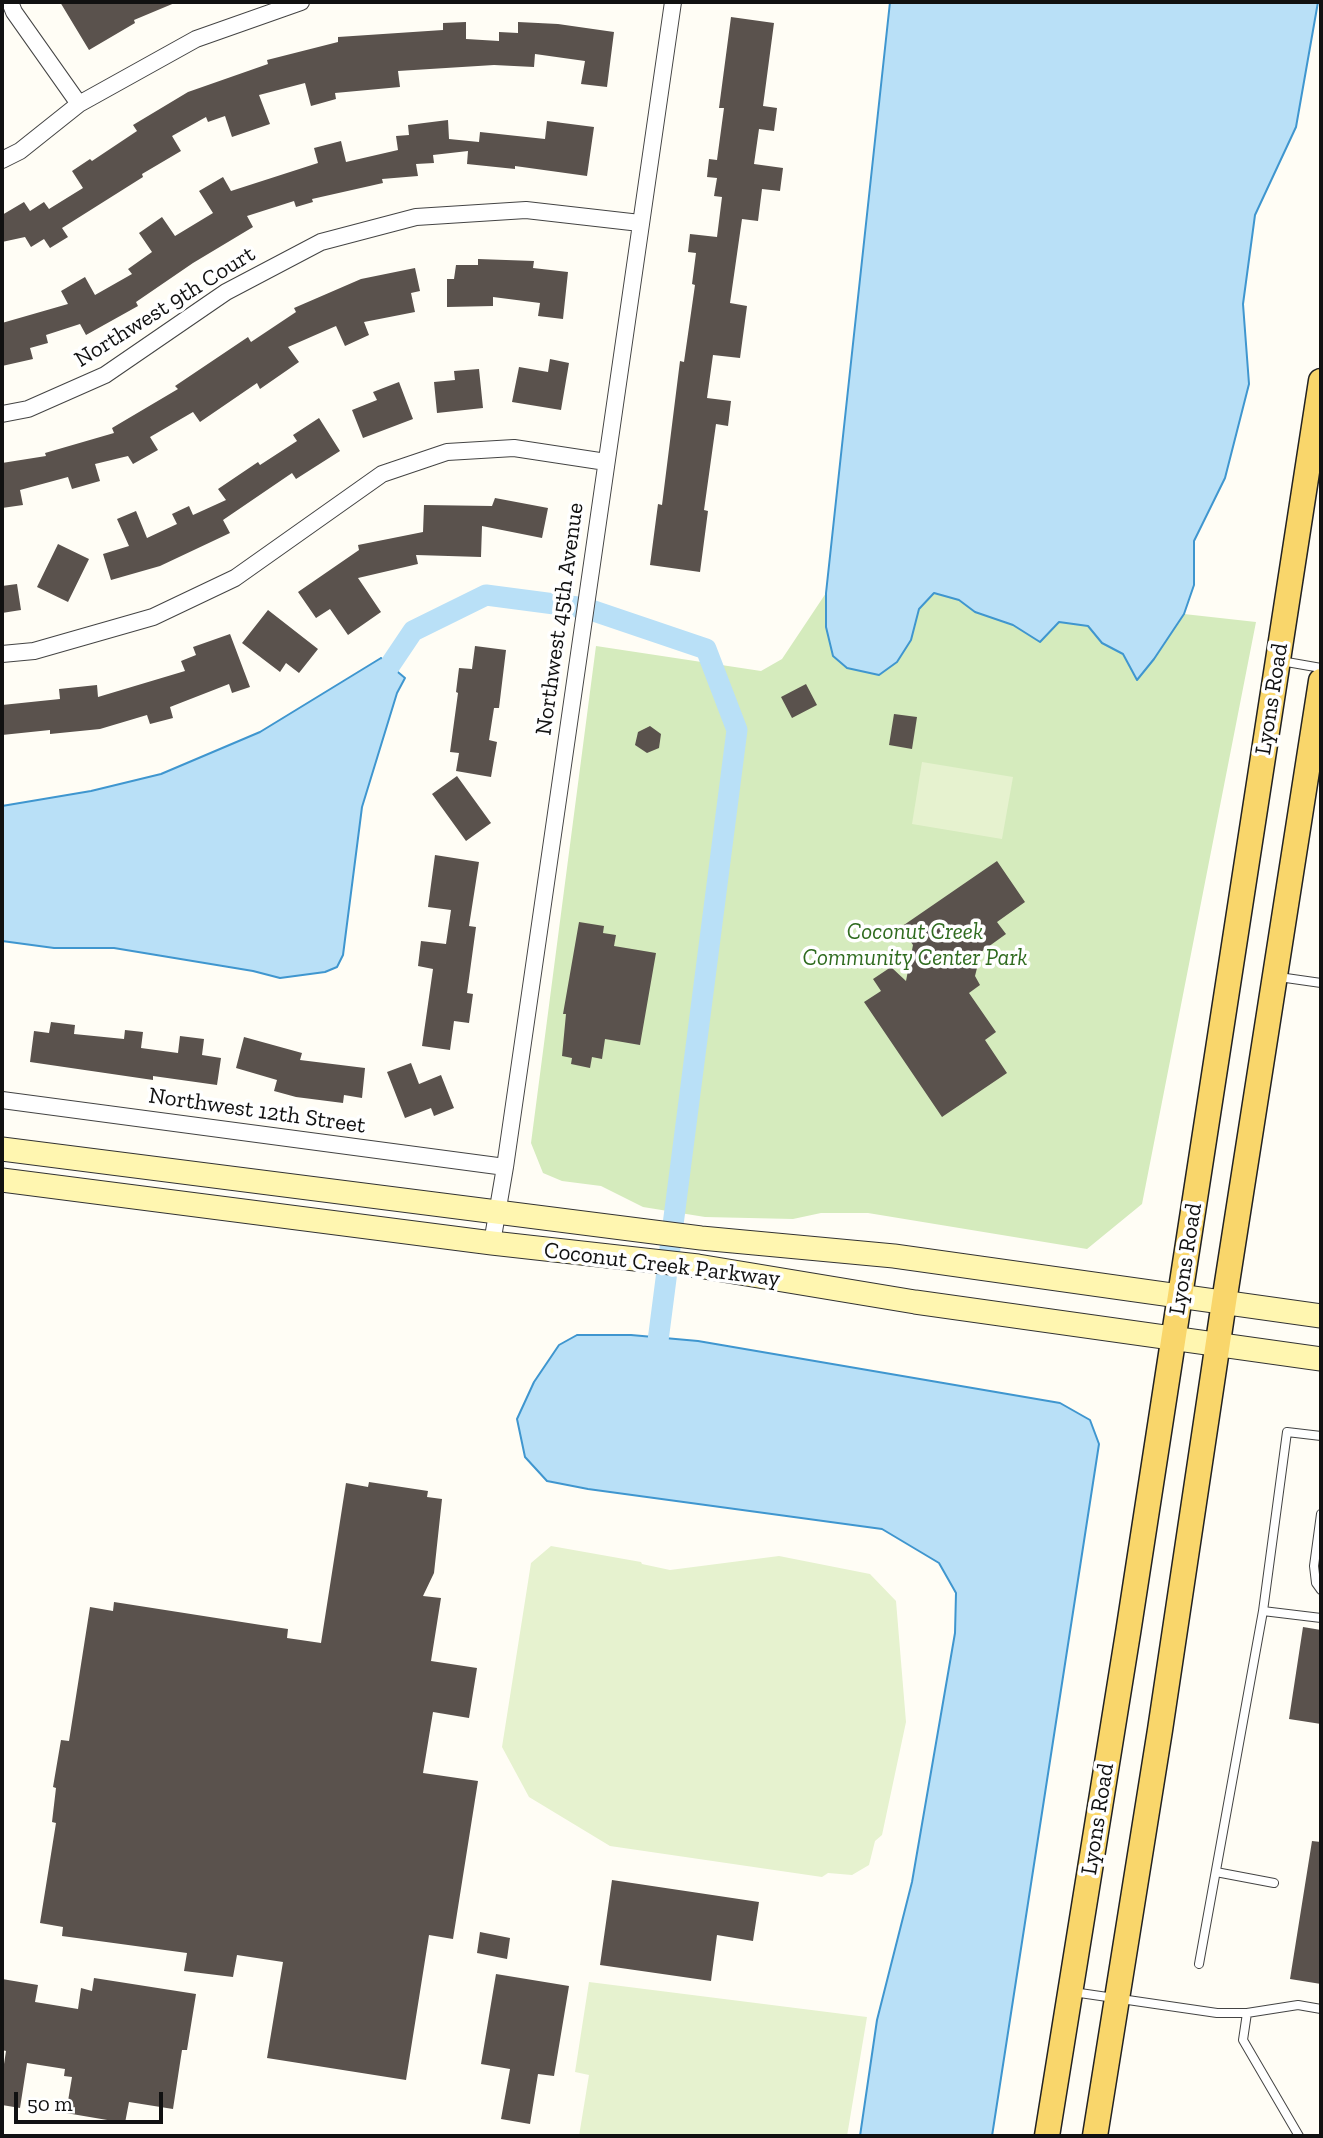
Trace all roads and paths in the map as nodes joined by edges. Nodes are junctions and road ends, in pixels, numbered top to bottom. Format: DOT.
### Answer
graph roads {
  1 [pos="10,2"];
  2 [pos="301,2"];
  3 [pos="673,2"];
  4 [pos="79,104"];
  5 [pos="2,160"];
  6 [pos="640,223"];
  7 [pos="1321,381"];
  8 [pos="2,414"];
  9 [pos="606,462"];
  10 [pos="2,654"];
  11 [pos="1278,660"];
  12 [pos="1321,667"];
  13 [pos="1321,681"];
  14 [pos="1276,976"];
  15 [pos="1321,983"];
  16 [pos="2,1100"];
  17 [pos="2,1149"];
  18 [pos="505,1167"];
  19 [pos="2,1180"];
  20 [pos="498,1211"];
  21 [pos="492,1243"];
  22 [pos="1180,1295"];
  23 [pos="1224,1302"];
  24 [pos="1321,1316"];
  25 [pos="1173,1338"];
  26 [pos="1219,1344"];
  27 [pos="1321,1359"];
  28 [pos="1321,1436"];
  29 [pos="1321,1514"];
  30 [pos="1321,1590"];
  31 [pos="1263,1611"];
  32 [pos="1321,1618"];
  33 [pos="1216,1872"];
  34 [pos="1274,1883"];
  35 [pos="1199,1964"];
  36 [pos="1070,1992"];
  37 [pos="1117,1998"];
  38 [pos="1321,2009"];
  39 [pos="1247,2014"];
  40 [pos="1047,2136"];
  41 [pos="1095,2136"];
  42 [pos="1299,2136"];
  1 -- 4 [label="street"];
  2 -- 4 [label="street"];
  3 -- 6 [label="street, Northwest 45th Avenue"];
  4 -- 5 [label="street"];
  6 -- 8 [label="street, Northwest 9th Court"];
  6 -- 9 [label="street, Northwest 45th Avenue"];
  7 -- 11 [label="main road, Lyons Road"];
  9 -- 10 [label="street"];
  9 -- 18 [label="street, Northwest 45th Avenue"];
  11 -- 12 [label="lane"];
  11 -- 22 [label="main road, Lyons Road"];
  13 -- 14 [label="main road, Lyons Road"];
  14 -- 15 [label="lane"];
  14 -- 23 [label="main road, Lyons Road"];
  16 -- 18 [label="street, Northwest 12th Street"];
  17 -- 20 [label="main road, Coconut Creek Parkway"];
  18 -- 20 [label="street, Northwest 45th Avenue"];
  19 -- 21 [label="main road, Coconut Creek Parkway"];
  20 -- 21 [label="street, Northwest 45th Avenue"];
  20 -- 22 [label="main road, Coconut Creek Parkway"];
  21 -- 25 [label="main road, Coconut Creek Parkway"];
  22 -- 23 [label="main road, Coconut Creek Parkway"];
  22 -- 25 [label="main road, Lyons Road"];
  23 -- 24 [label="main road, Coconut Creek Parkway"];
  23 -- 26 [label="main road, Lyons Road"];
  25 -- 26 [label="main road, Coconut Creek Parkway"];
  25 -- 36 [label="main road, Lyons Road"];
  26 -- 27 [label="main road, Coconut Creek Parkway"];
  26 -- 37 [label="main road, Lyons Road"];
  28 -- 31 [label="lane"];
  29 -- 30 [label="lane"];
  31 -- 32 [label="lane"];
  31 -- 33 [label="lane"];
  33 -- 34 [label="lane"];
  33 -- 35 [label="lane"];
  36 -- 37 [label="lane"];
  36 -- 40 [label="main road, Lyons Road"];
  37 -- 39 [label="lane"];
  37 -- 41 [label="main road, Lyons Road"];
  38 -- 39 [label="lane"];
  39 -- 42 [label="lane"];
}
